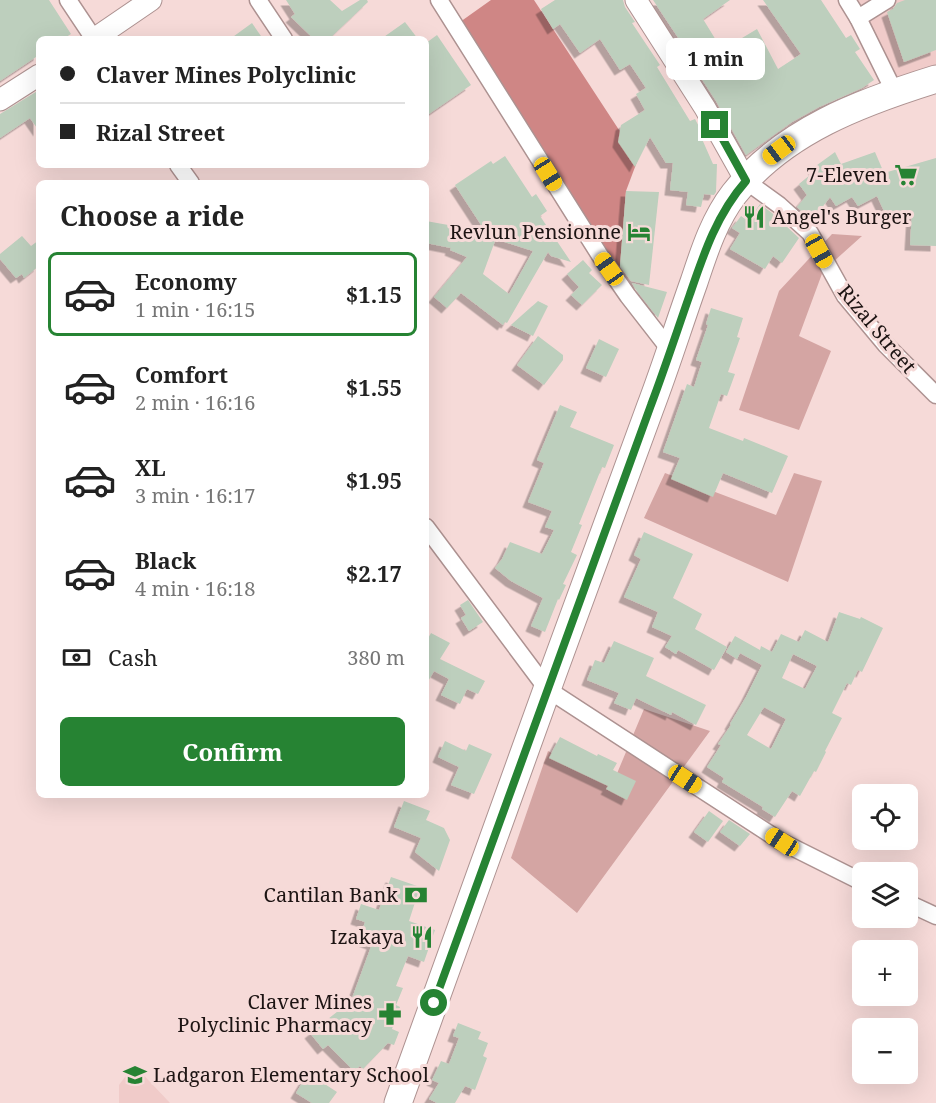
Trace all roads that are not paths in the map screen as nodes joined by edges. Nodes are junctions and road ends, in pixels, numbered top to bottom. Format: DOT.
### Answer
graph roads {
  1 [pos="68,0"];
  2 [pos="151,0"];
  3 [pos="258,0"];
  4 [pos="439,0"];
  5 [pos="636,0"];
  6 [pos="847,0"];
  7 [pos="886,0"];
  8 [pos="858,18"];
  9 [pos="92,36"];
  10 [pos="98,36"];
  11 [pos="282,36"];
  12 [pos="36,77"];
  13 [pos="936,79"];
  14 [pos="895,93"];
  15 [pos="0,100"];
  16 [pos="746,181"];
  17 [pos="670,350"];
  18 [pos="936,395"];
  19 [pos="429,531"];
  20 [pos="547,689"];
  21 [pos="852,877"];
  22 [pos="918,908"];
  23 [pos="936,916"];
  24 [pos="398,1103"];
  1 -- 9 [label="street"];
  2 -- 10 [label="street"];
  3 -- 11 [label="street"];
  4 -- 17 [label="street"];
  5 -- 16 [label="street, Rizal Street"];
  6 -- 8 [label="street"];
  7 -- 8 [label="street"];
  8 -- 14 [label="street"];
  12 -- 15 [label="street"];
  13 -- 14 [label="highway"];
  14 -- 16 [label="highway"];
  16 -- 17 [label="highway"];
  16 -- 18 [label="street, Rizal Street"];
  17 -- 20 [label="highway"];
  19 -- 20 [label="street"];
  20 -- 21 [label="street"];
  20 -- 24 [label="highway"];
  22 -- 23 [label="street"];
}
